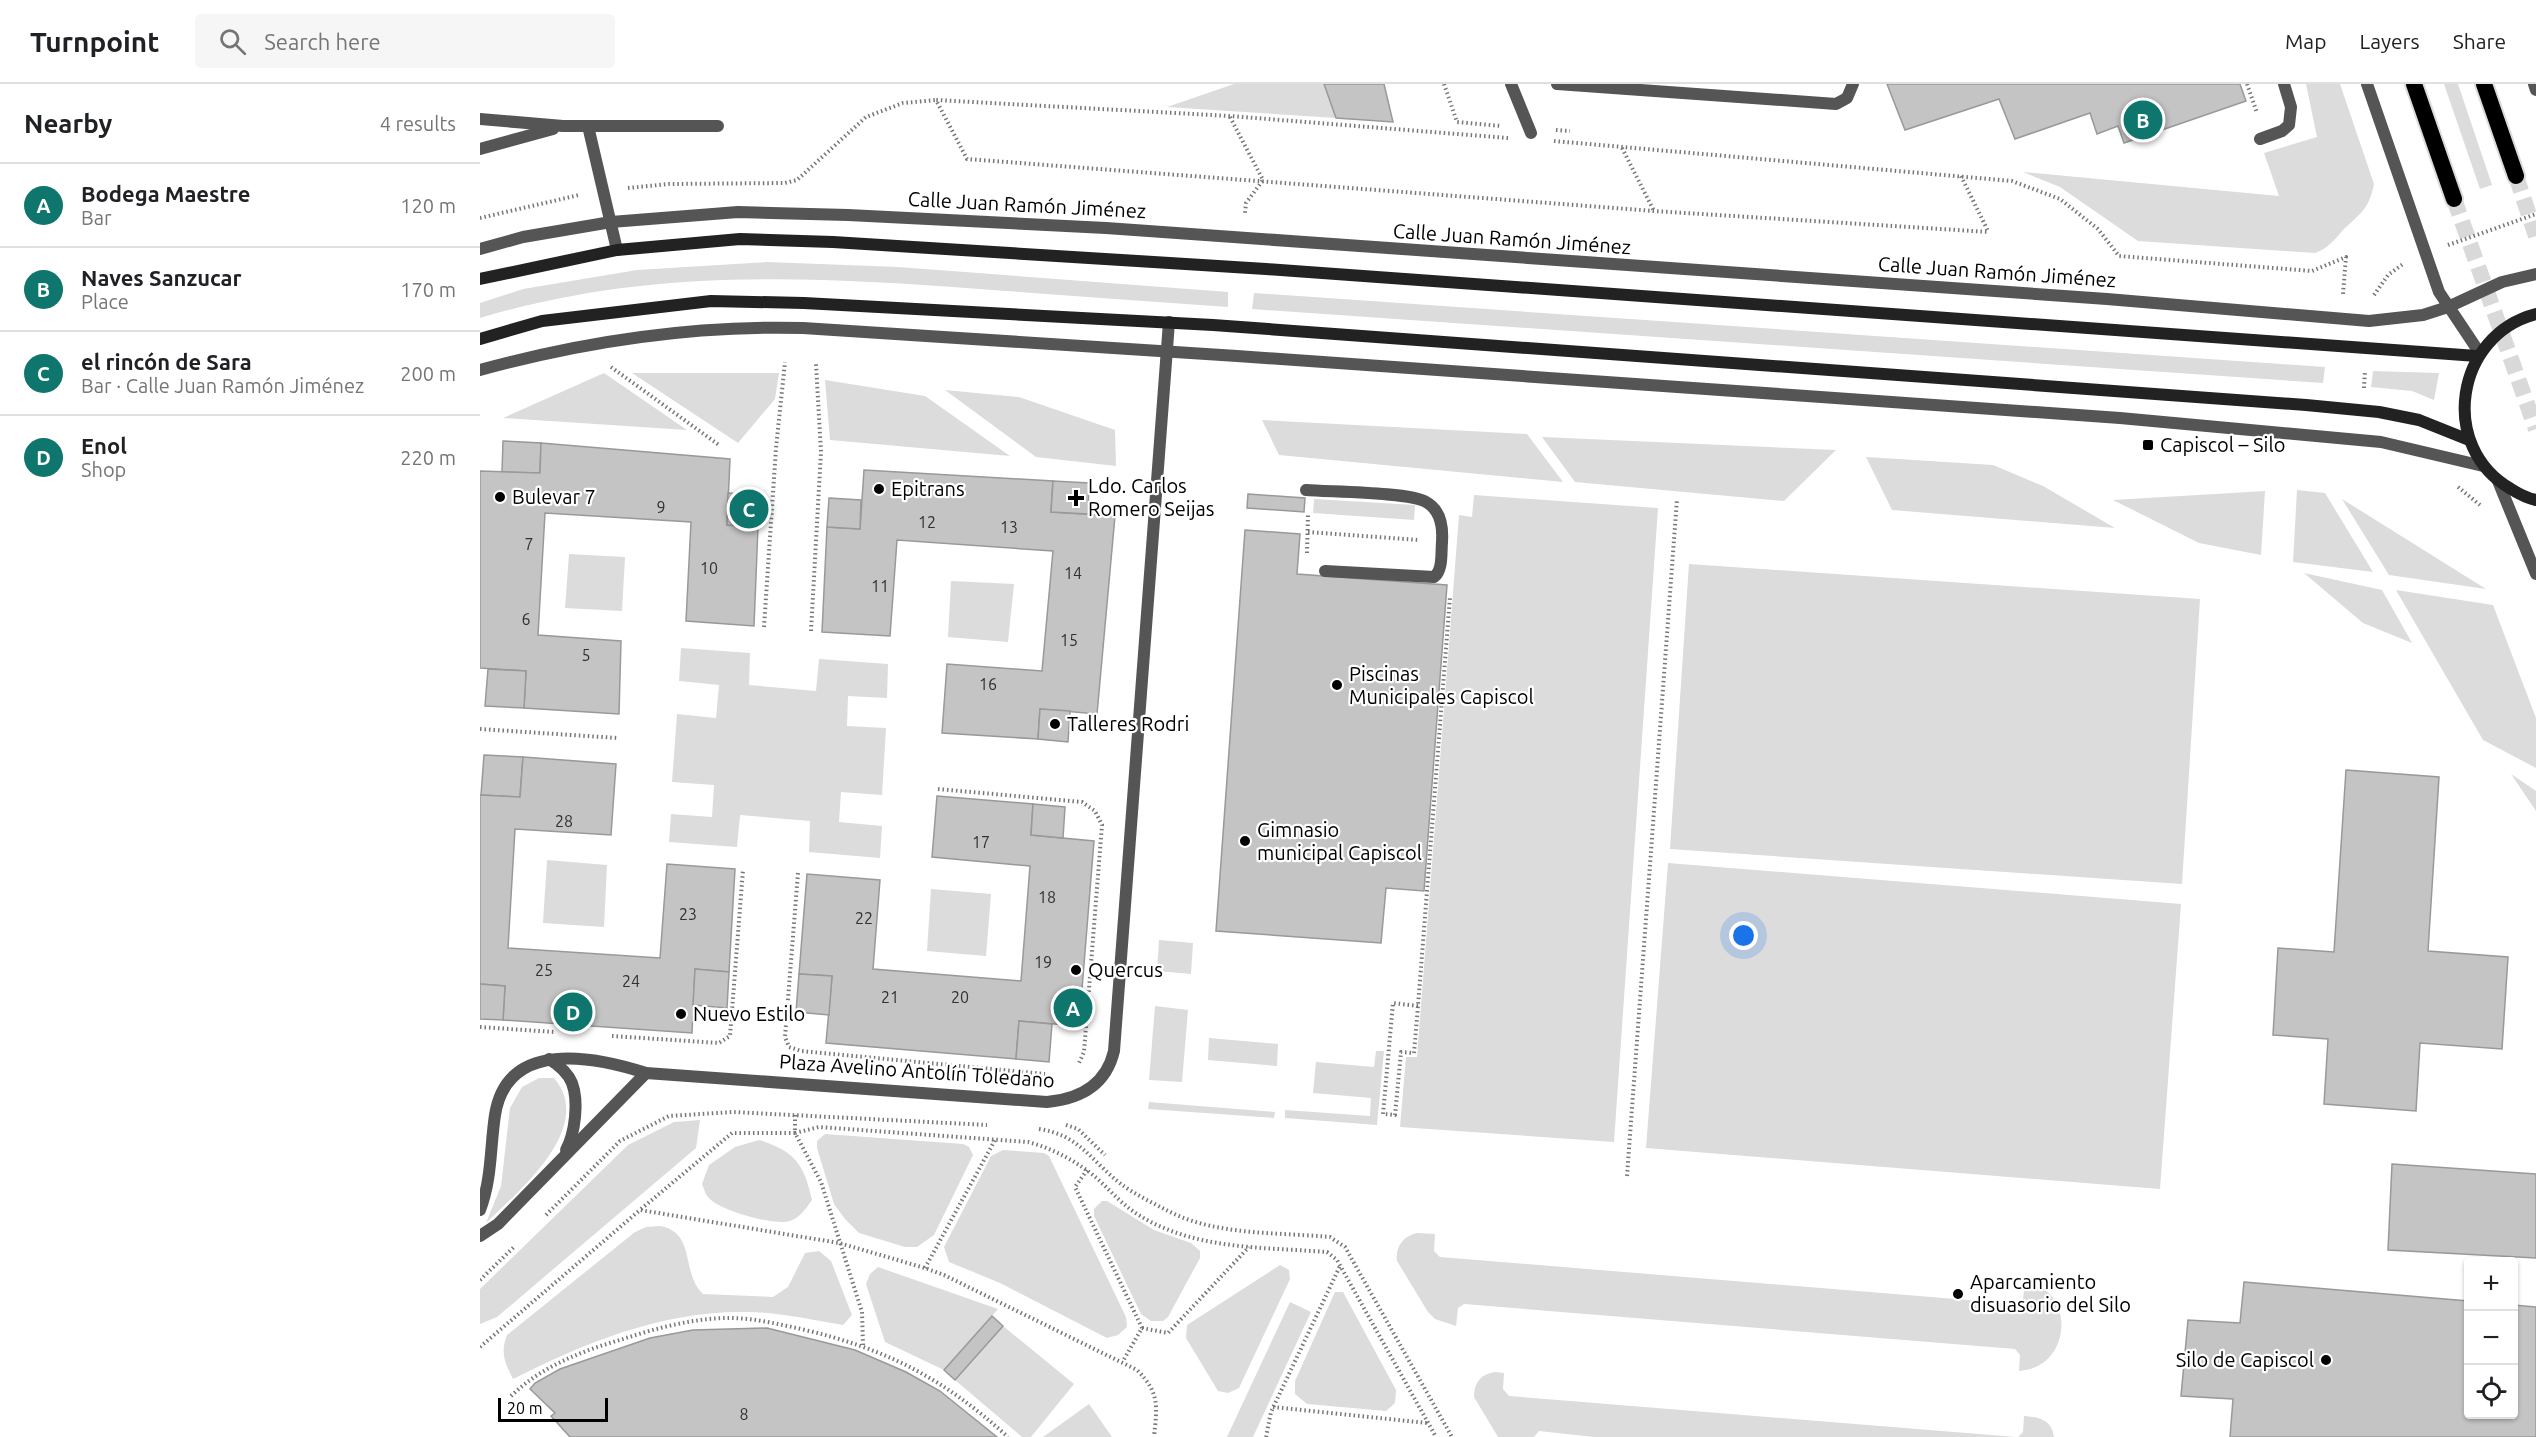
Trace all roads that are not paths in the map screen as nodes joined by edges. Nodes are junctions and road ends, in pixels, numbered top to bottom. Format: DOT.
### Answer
graph roads {
  1 [pos="1511,84"];
  2 [pos="1557,84"];
  3 [pos="1853,84"];
  4 [pos="2284,84"];
  5 [pos="2367,84"];
  6 [pos="2414,84"];
  7 [pos="2484,84"];
  8 [pos="2534,84"];
  9 [pos="2536,90"];
  10 [pos="480,118"];
  11 [pos="563,126"];
  12 [pos="588,126"];
  13 [pos="718,126"];
  14 [pos="1531,133"];
  15 [pos="2260,139"];
  16 [pos="480,149"];
  17 [pos="2516,176"];
  18 [pos="2454,199"];
  19 [pos="611,222"];
  20 [pos="480,249"];
  21 [pos="617,250"];
  22 [pos="2536,274"];
  23 [pos="480,279"];
  24 [pos="2448,307"];
  25 [pos="2536,314"];
  26 [pos="1169,322"];
  27 [pos="480,339"];
  28 [pos="1166,351"];
  29 [pos="2478,354"];
  30 [pos="480,370"];
  31 [pos="2469,440"];
  32 [pos="2483,466"];
  33 [pos="2498,481"];
  34 [pos="1306,490"];
  35 [pos="2536,500"];
  36 [pos="1325,571"];
  37 [pos="2536,574"];
  38 [pos="548,1058"];
  39 [pos="646,1073"];
  40 [pos="562,1160"];
  41 [pos="480,1210"];
  42 [pos="480,1236"];
  1 -- 14 [label="street"];
  2 -- 3 [label="street"];
  4 -- 15 [label="street"];
  5 -- 24 [label="street"];
  6 -- 18 [label="highway"];
  7 -- 17 [label="highway"];
  8 -- 9 [label="street"];
  10 -- 11 [label="street"];
  11 -- 12 [label="street"];
  11 -- 16 [label="street"];
  12 -- 13 [label="street"];
  12 -- 19 [label="street"];
  19 -- 20 [label="street, Calle Juan Ramón Jiménez"];
  19 -- 21 [label="street"];
  19 -- 24 [label="street, Calle Juan Ramón Jiménez"];
  21 -- 23 [label="main road"];
  21 -- 29 [label="main road"];
  22 -- 24 [label="street, Calle Juan Ramón Jiménez"];
  24 -- 29 [label="street"];
  25 -- 29 [label="main road"];
  26 -- 27 [label="main road"];
  26 -- 28 [label="street, Plaza Avelino Antolín Toledano"];
  26 -- 31 [label="main road"];
  28 -- 30 [label="street"];
  28 -- 32 [label="street"];
  28 -- 39 [label="street, Plaza Avelino Antolín Toledano"];
  29 -- 31 [label="main road"];
  31 -- 32 [label="main road"];
  32 -- 33 [label="main road"];
  33 -- 35 [label="main road"];
  33 -- 37 [label="street"];
  34 -- 36 [label="street"];
  38 -- 39 [label="street, Plaza Avelino Antolín Toledano"];
  38 -- 40 [label="street"];
  38 -- 41 [label="street, Plaza Avelino Antolín Toledano"];
  39 -- 40 [label="street"];
  40 -- 42 [label="street"];
}
